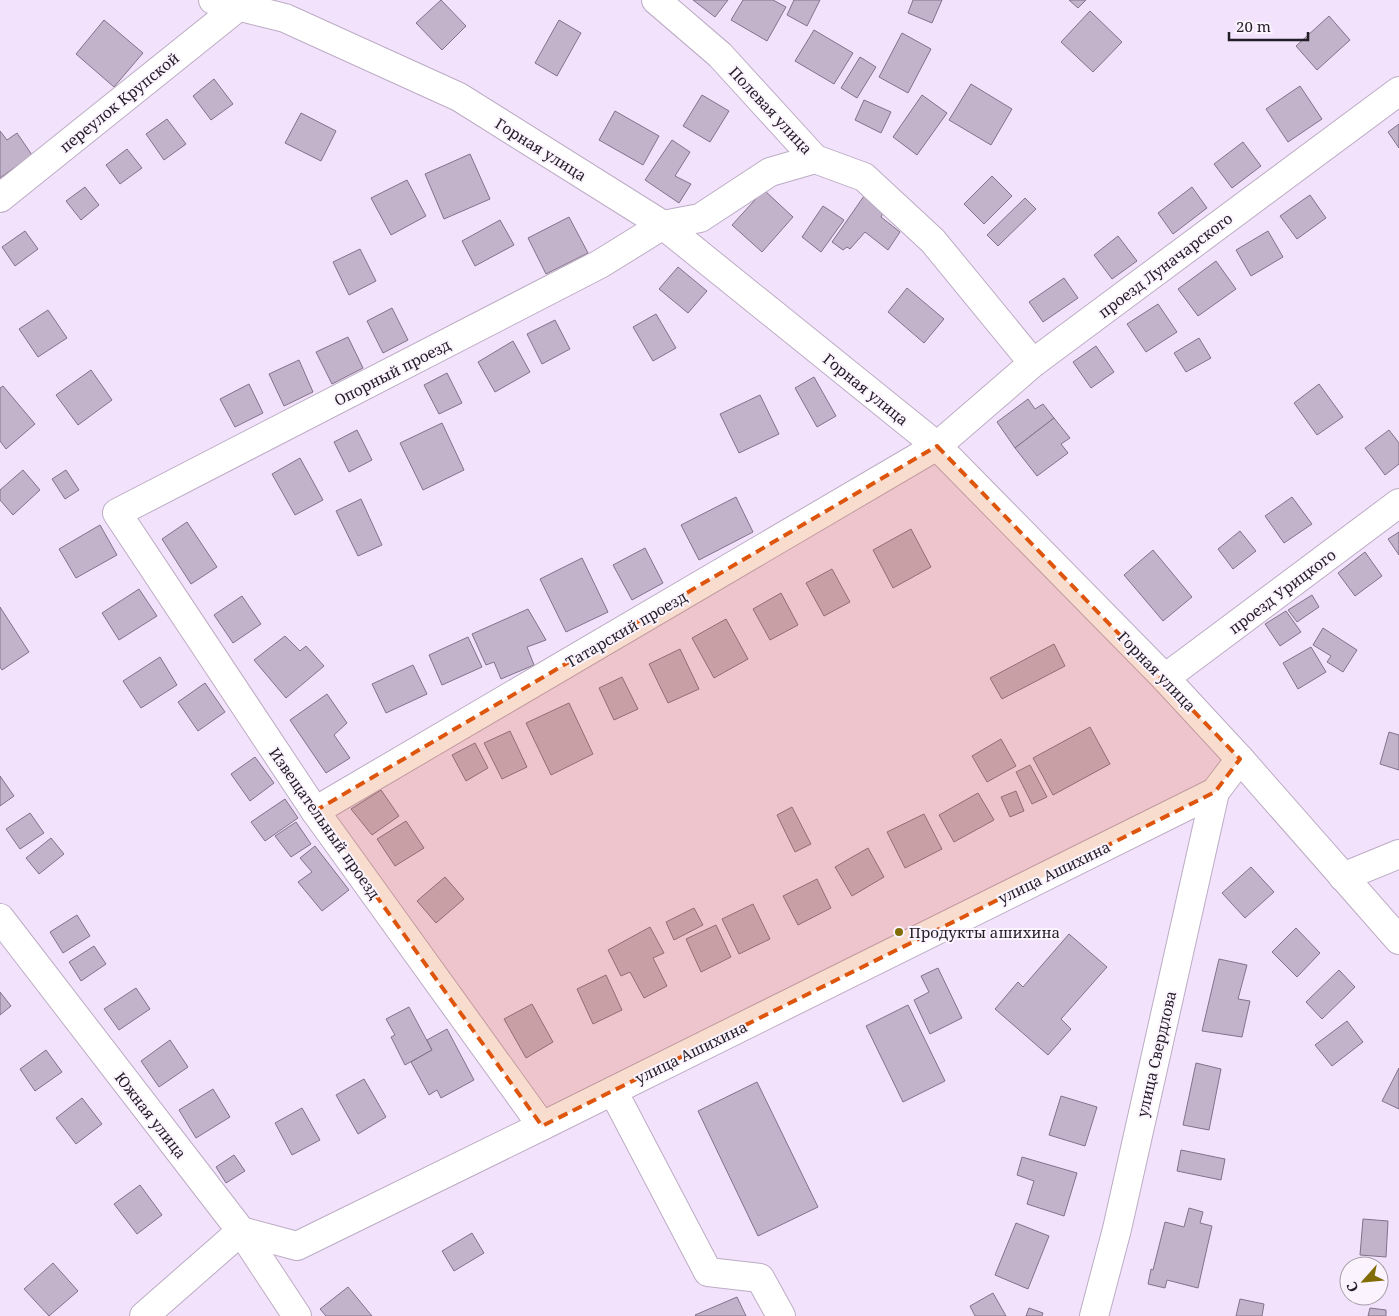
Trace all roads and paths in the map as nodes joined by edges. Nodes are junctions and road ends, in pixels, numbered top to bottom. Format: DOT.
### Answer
graph roads {
  1 [pos="656,0"];
  2 [pos="226,4"];
  3 [pos="293,9"];
  4 [pos="1399,91"];
  5 [pos="816,159"];
  6 [pos="0,198"];
  7 [pos="663,226"];
  8 [pos="1033,363"];
  9 [pos="936,446"];
  10 [pos="1399,503"];
  11 [pos="117,513"];
  12 [pos="1165,678"];
  13 [pos="1240,759"];
  14 [pos="1214,792"];
  15 [pos="315,811"];
  16 [pos="1399,854"];
  17 [pos="1343,877"];
  18 [pos="0,918"];
  19 [pos="1399,940"];
  20 [pos="614,1090"];
  21 [pos="542,1126"];
  22 [pos="241,1231"];
  23 [pos="144,1316"];
  24 [pos="297,1316"];
  25 [pos="781,1316"];
  26 [pos="1094,1316"];
  1 -- 5 [label="street, Полевая улица"];
  2 -- 3 [label="street, Горная улица"];
  2 -- 6 [label="street, переулок Крупской"];
  3 -- 7 [label="street, Горная улица"];
  4 -- 8 [label="street, проезд Луначарского"];
  5 -- 7 [label="street, Опорный проезд"];
  5 -- 8 [label="street, Полевая улица"];
  7 -- 9 [label="street, Горная улица"];
  7 -- 11 [label="street, Опорный проезд"];
  8 -- 9 [label="street, проезд Луначарского"];
  9 -- 12 [label="street, Горная улица"];
  9 -- 15 [label="street, Татарский проезд"];
  10 -- 12 [label="street, проезд Урицкого"];
  11 -- 15 [label="street, Извещательный проезд"];
  12 -- 13 [label="street, Горная улица"];
  13 -- 14 [label="street, улица Ашихина"];
  13 -- 17 [label="street, Горная улица"];
  14 -- 20 [label="street, улица Ашихина"];
  14 -- 26 [label="street, улица Свердлова"];
  15 -- 21 [label="street, Извещательный проезд"];
  16 -- 17 [label="street"];
  17 -- 19 [label="street, Горная улица"];
  18 -- 22 [label="street, Южная улица"];
  20 -- 21 [label="street, улица Ашихина"];
  20 -- 25 [label="street"];
  21 -- 22 [label="street, улица Ашихина"];
  22 -- 23 [label="street"];
  22 -- 24 [label="street, Южная улица"];
}
